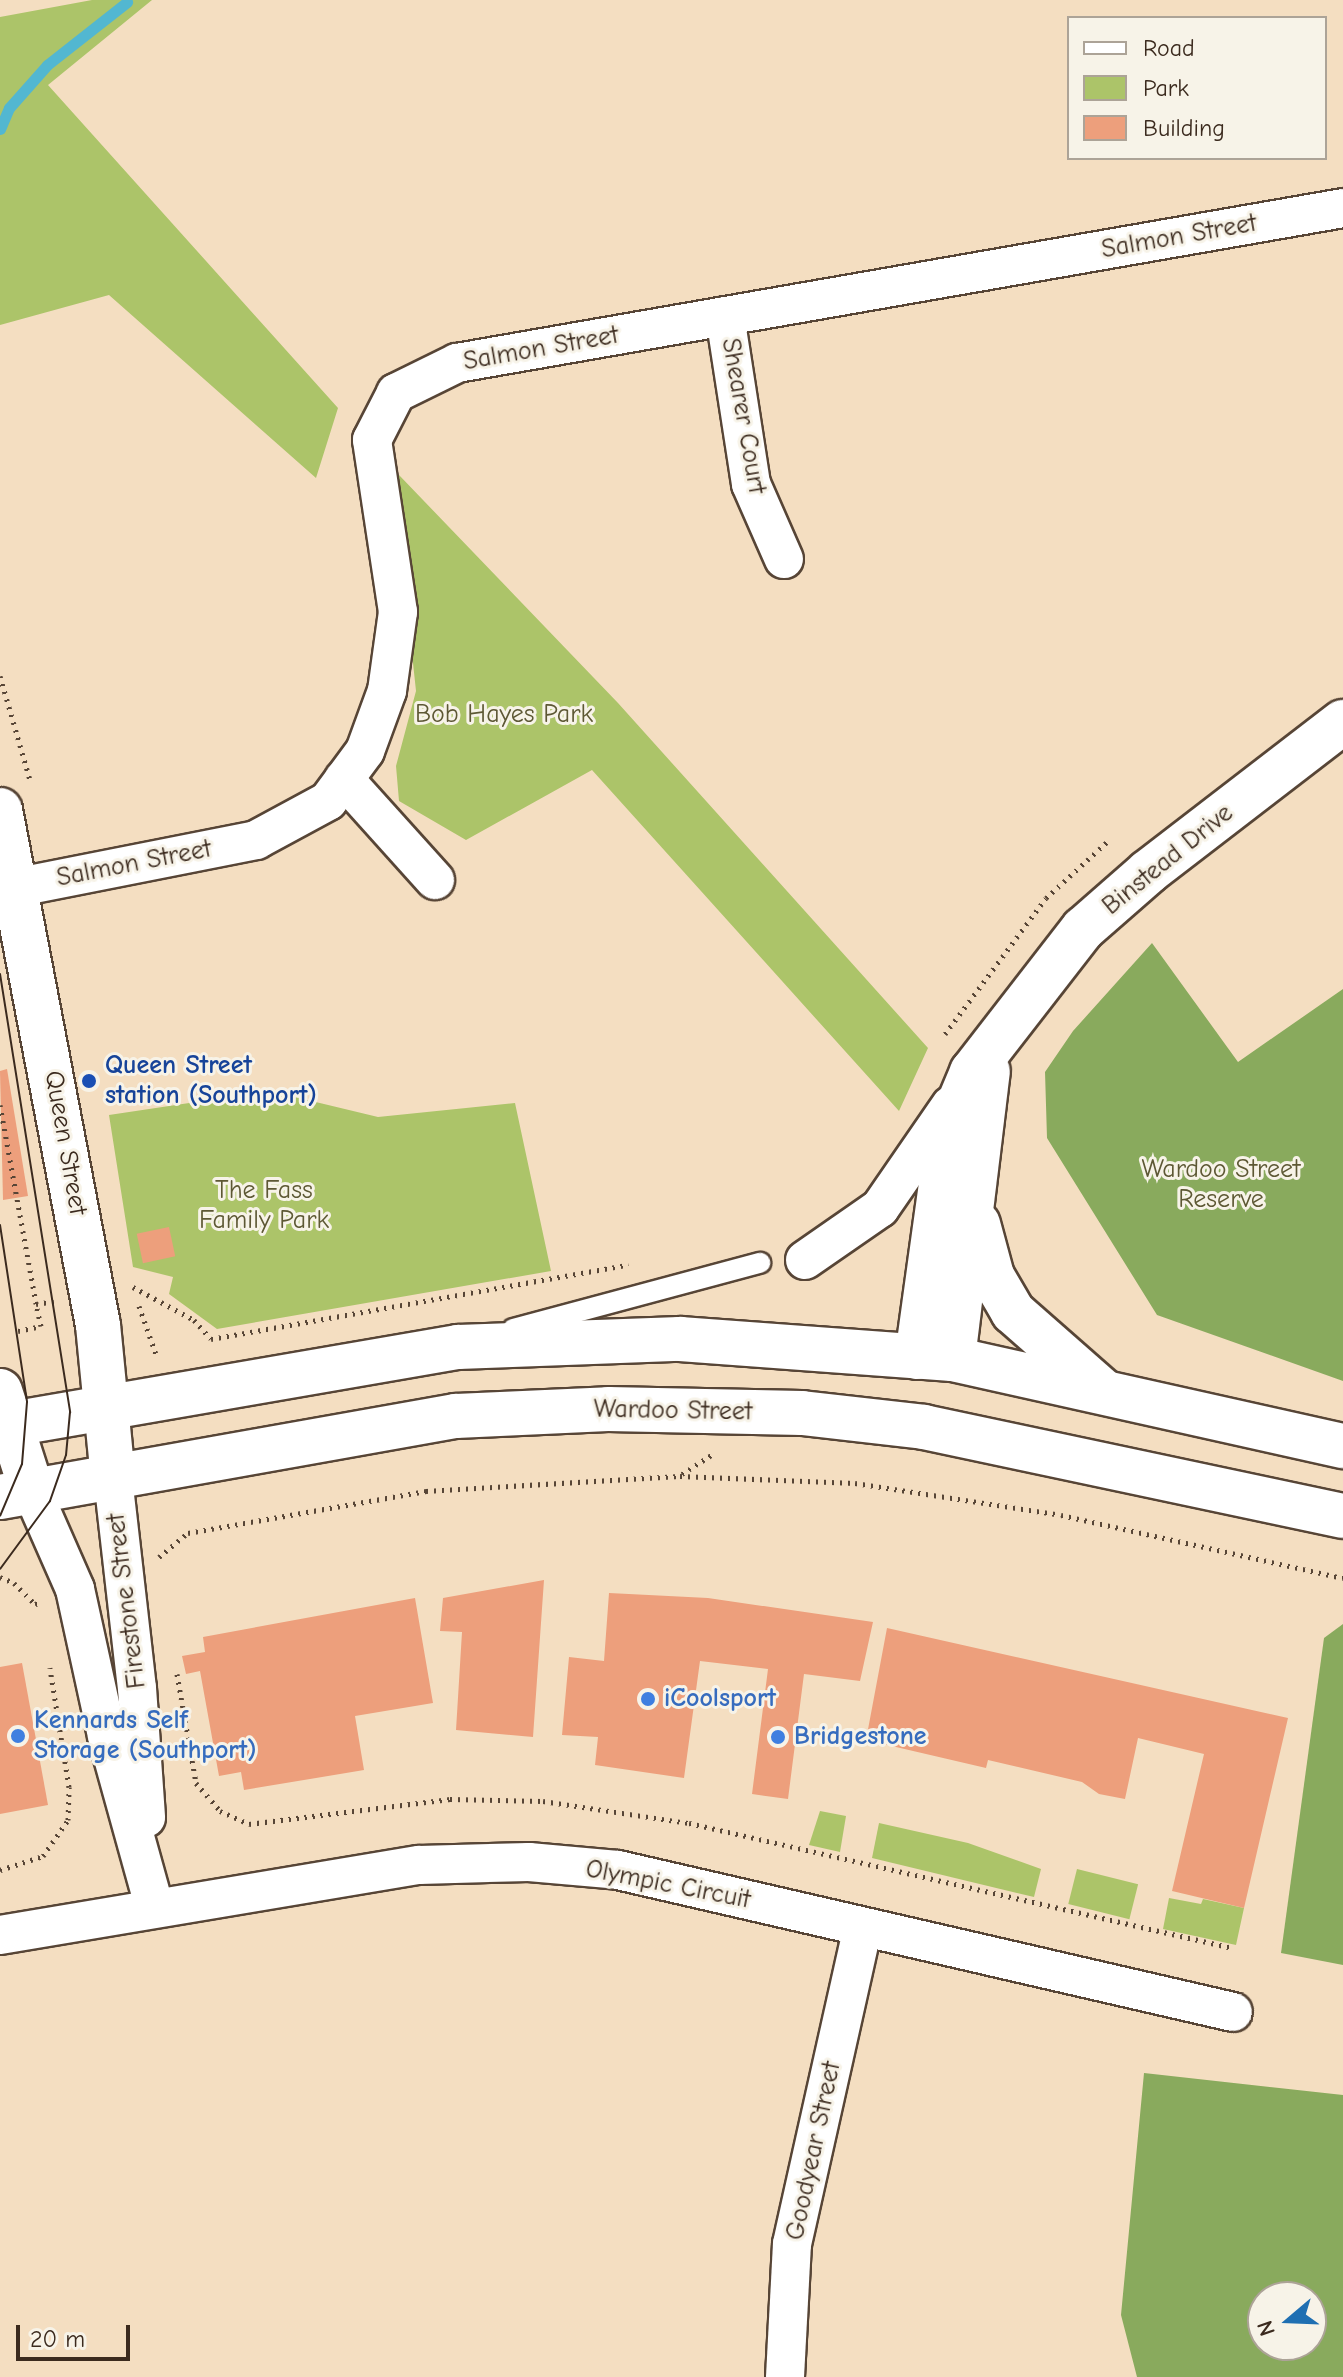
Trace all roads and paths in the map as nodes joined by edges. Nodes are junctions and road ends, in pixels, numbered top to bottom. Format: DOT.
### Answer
graph roads {
  1 [pos="1343,208"];
  2 [pos="725,316"];
  3 [pos="784,559"];
  4 [pos="1343,722"];
  5 [pos="344,779"];
  6 [pos="0,810"];
  7 [pos="1107,842"];
  8 [pos="435,880"];
  9 [pos="19,887"];
  10 [pos="1012,1018"];
  11 [pos="940,1045"];
  12 [pos="963,1085"];
  13 [pos="0,1105"];
  14 [pos="978,1145"];
  15 [pos="805,1260"];
  16 [pos="639,1262"];
  17 [pos="760,1263"];
  18 [pos="133,1286"];
  19 [pos="56,1300"];
  20 [pos="36,1304"];
  21 [pos="18,1331"];
  22 [pos="424,1352"];
  23 [pos="935,1358"];
  24 [pos="1103,1391"];
  25 [pos="105,1406"];
  26 [pos="3,1413"];
  27 [pos="924,1427"];
  28 [pos="1343,1446"];
  29 [pos="113,1478"];
  30 [pos="16,1494"];
  31 [pos="1343,1516"];
  32 [pos="163,1555"];
  33 [pos="162,1568"];
  34 [pos="124,1571"];
  35 [pos="0,1577"];
  36 [pos="1343,1578"];
  37 [pos="75,1589"];
  38 [pos="35,1604"];
  39 [pos="39,1616"];
  40 [pos="47,1653"];
  41 [pos="173,1665"];
  42 [pos="148,1868"];
  43 [pos="0,1870"];
  44 [pos="154,1906"];
  45 [pos="863,1927"];
  46 [pos="0,1935"];
  47 [pos="1233,1948"];
  48 [pos="1233,2012"];
  49 [pos="785,2377"];
  1 -- 2 [label="street, Salmon Street"];
  2 -- 3 [label="street, Shearer Court"];
  2 -- 5 [label="street, Salmon Street"];
  4 -- 10 [label="main road, Binstead Drive"];
  5 -- 8 [label="street"];
  5 -- 9 [label="street, Salmon Street"];
  6 -- 9 [label="main road, Queen Street"];
  7 -- 11 [label="path"];
  9 -- 25 [label="main road, Queen Street"];
  10 -- 12 [label="main road, Binstead Drive"];
  10 -- 14 [label="main road, Binstead Drive"];
  12 -- 15 [label="street, Binstead Drive"];
  12 -- 23 [label="main road, Binstead Drive"];
  13 -- 20 [label="path"];
  14 -- 23 [label="main road, Binstead Drive"];
  14 -- 24 [label="main road, Binstead Drive"];
  16 -- 18 [label="path"];
  17 -- 22 [label="lane"];
  19 -- 20 [label="path"];
  20 -- 21 [label="path"];
  22 -- 23 [label="main road"];
  22 -- 25 [label="main road"];
  23 -- 24 [label="main road"];
  23 -- 27 [label="main road"];
  24 -- 28 [label="main road"];
  25 -- 26 [label="main road"];
  25 -- 29 [label="main road, Queen Street"];
  26 -- 30 [label="main road"];
  27 -- 29 [label="main road, Wardoo Street"];
  27 -- 31 [label="main road, Wardoo Street"];
  29 -- 30 [label="main road, Wardoo Street"];
  29 -- 34 [label="street, Firestone Street"];
  30 -- 37 [label="street, Firestone Street"];
  32 -- 33 [label="path"];
  32 -- 34 [label="path"];
  32 -- 36 [label="path"];
  34 -- 42 [label="street, Firestone Street"];
  35 -- 38 [label="path"];
  37 -- 38 [label="path"];
  37 -- 42 [label="street, Firestone Street"];
  38 -- 39 [label="path"];
  40 -- 43 [label="path"];
  41 -- 47 [label="path"];
  42 -- 44 [label="street, Firestone Street"];
  44 -- 45 [label="street, Olympic Circuit"];
  44 -- 46 [label="street, Olympic Circuit"];
  45 -- 48 [label="street, Olympic Circuit"];
  45 -- 49 [label="street, Goodyear Street"];
}
